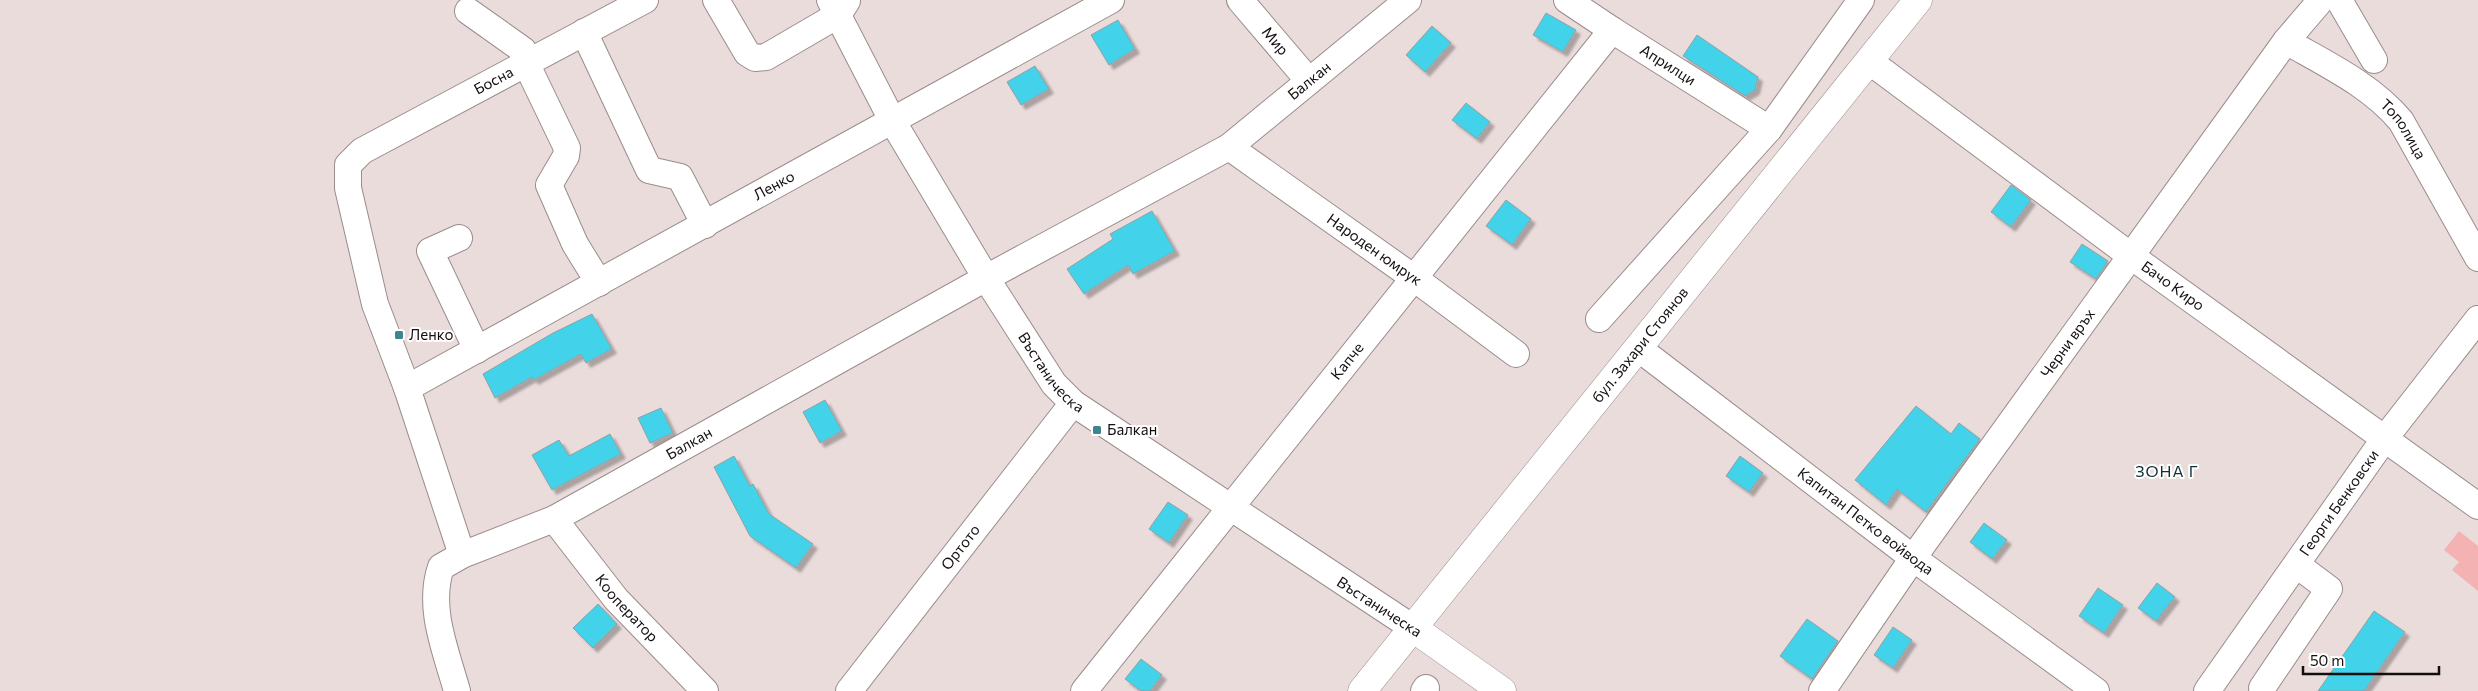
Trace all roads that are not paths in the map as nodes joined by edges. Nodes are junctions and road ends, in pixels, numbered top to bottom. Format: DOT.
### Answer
graph roads {
  1 [pos="645,0"];
  2 [pos="716,0"];
  3 [pos="1111,0"];
  4 [pos="1240,0"];
  5 [pos="1408,0"];
  6 [pos="1567,0"];
  7 [pos="1861,0"];
  8 [pos="1918,0"];
  9 [pos="2321,0"];
  10 [pos="2339,0"];
  11 [pos="839,5"];
  12 [pos="468,11"];
  13 [pos="1612,30"];
  14 [pos="584,32"];
  15 [pos="2286,41"];
  16 [pos="2374,60"];
  17 [pos="1869,61"];
  18 [pos="526,63"];
  19 [pos="1309,81"];
  20 [pos="893,122"];
  21 [pos="1769,129"];
  22 [pos="1229,147"];
  23 [pos="705,225"];
  24 [pos="459,238"];
  25 [pos="2132,256"];
  26 [pos="2478,258"];
  27 [pos="986,278"];
  28 [pos="1414,278"];
  29 [pos="599,283"];
  30 [pos="1599,319"];
  31 [pos="2478,319"];
  32 [pos="1638,348"];
  33 [pos="478,350"];
  34 [pos="1516,354"];
  35 [pos="407,388"];
  36 [pos="1073,403"];
  37 [pos="2386,438"];
  38 [pos="2478,506"];
  39 [pos="1229,508"];
  40 [pos="554,519"];
  41 [pos="1914,558"];
  42 [pos="451,561"];
  43 [pos="2297,565"];
  44 [pos="1413,628"];
  45 [pos="2262,688"];
  46 [pos="457,691"];
  47 [pos="705,691"];
  48 [pos="849,691"];
  49 [pos="1084,691"];
  50 [pos="1362,691"];
  51 [pos="1502,691"];
  52 [pos="1822,691"];
  53 [pos="2096,691"];
  54 [pos="2207,691"];
  1 -- 14 [label="street, Босна"];
  2 -- 11 [label="street"];
  3 -- 20 [label="street, Ленко"];
  4 -- 19 [label="street, Мир"];
  5 -- 19 [label="street, Балкан"];
  6 -- 13 [label="street, Априлци"];
  7 -- 21 [label="street"];
  8 -- 17 [label="main road, бул. Захари Стоянов"];
  9 -- 15 [label="street, Черни връх"];
  10 -- 16 [label="street"];
  11 -- 20 [label="street, Въстаническа"];
  12 -- 18 [label="street"];
  13 -- 21 [label="street, Априлци"];
  13 -- 28 [label="street, Капче"];
  14 -- 18 [label="street, Босна"];
  14 -- 23 [label="street"];
  15 -- 25 [label="street, Черни връх"];
  15 -- 26 [label="street, Тополица"];
  17 -- 25 [label="street, Бачо Киро"];
  17 -- 32 [label="main road, бул. Захари Стоянов"];
  18 -- 29 [label="street"];
  18 -- 35 [label="street, Босна"];
  19 -- 22 [label="street, Балкан"];
  20 -- 23 [label="street, Ленко"];
  20 -- 27 [label="street, Въстаническа"];
  21 -- 30 [label="street"];
  22 -- 27 [label="street, Балкан"];
  22 -- 28 [label="street, Народен юмрук"];
  23 -- 29 [label="street, Ленко"];
  24 -- 33 [label="street"];
  25 -- 37 [label="street, Бачо Киро"];
  25 -- 41 [label="street, Черни връх"];
  27 -- 36 [label="street, Въстаническа"];
  27 -- 40 [label="street, Балкан"];
  28 -- 34 [label="street, Народен юмрук"];
  28 -- 39 [label="street, Капче"];
  29 -- 33 [label="street, Ленко"];
  31 -- 37 [label="street, Георги Бенковски"];
  32 -- 41 [label="street, Капитан Петко войвода"];
  32 -- 44 [label="main road, бул. Захари Стоянов"];
  33 -- 35 [label="street, Ленко"];
  35 -- 42 [label="street"];
  36 -- 39 [label="street, Въстаническа"];
  36 -- 48 [label="street, Ортото"];
  37 -- 38 [label="street, Бачо Киро"];
  37 -- 43 [label="street, Георги Бенковски"];
  39 -- 44 [label="street, Въстаническа"];
  39 -- 49 [label="street, Капче"];
  40 -- 42 [label="street, Балкан"];
  40 -- 47 [label="street, Кооператор"];
  41 -- 52 [label="street, Черни връх"];
  41 -- 53 [label="street, Капитан Петко войвода"];
  42 -- 46 [label="street"];
  43 -- 45 [label="street"];
  43 -- 54 [label="street, Георги Бенковски"];
  44 -- 50 [label="main road, бул. Захари Стоянов"];
  44 -- 51 [label="main road, Въстаническа"];
}
